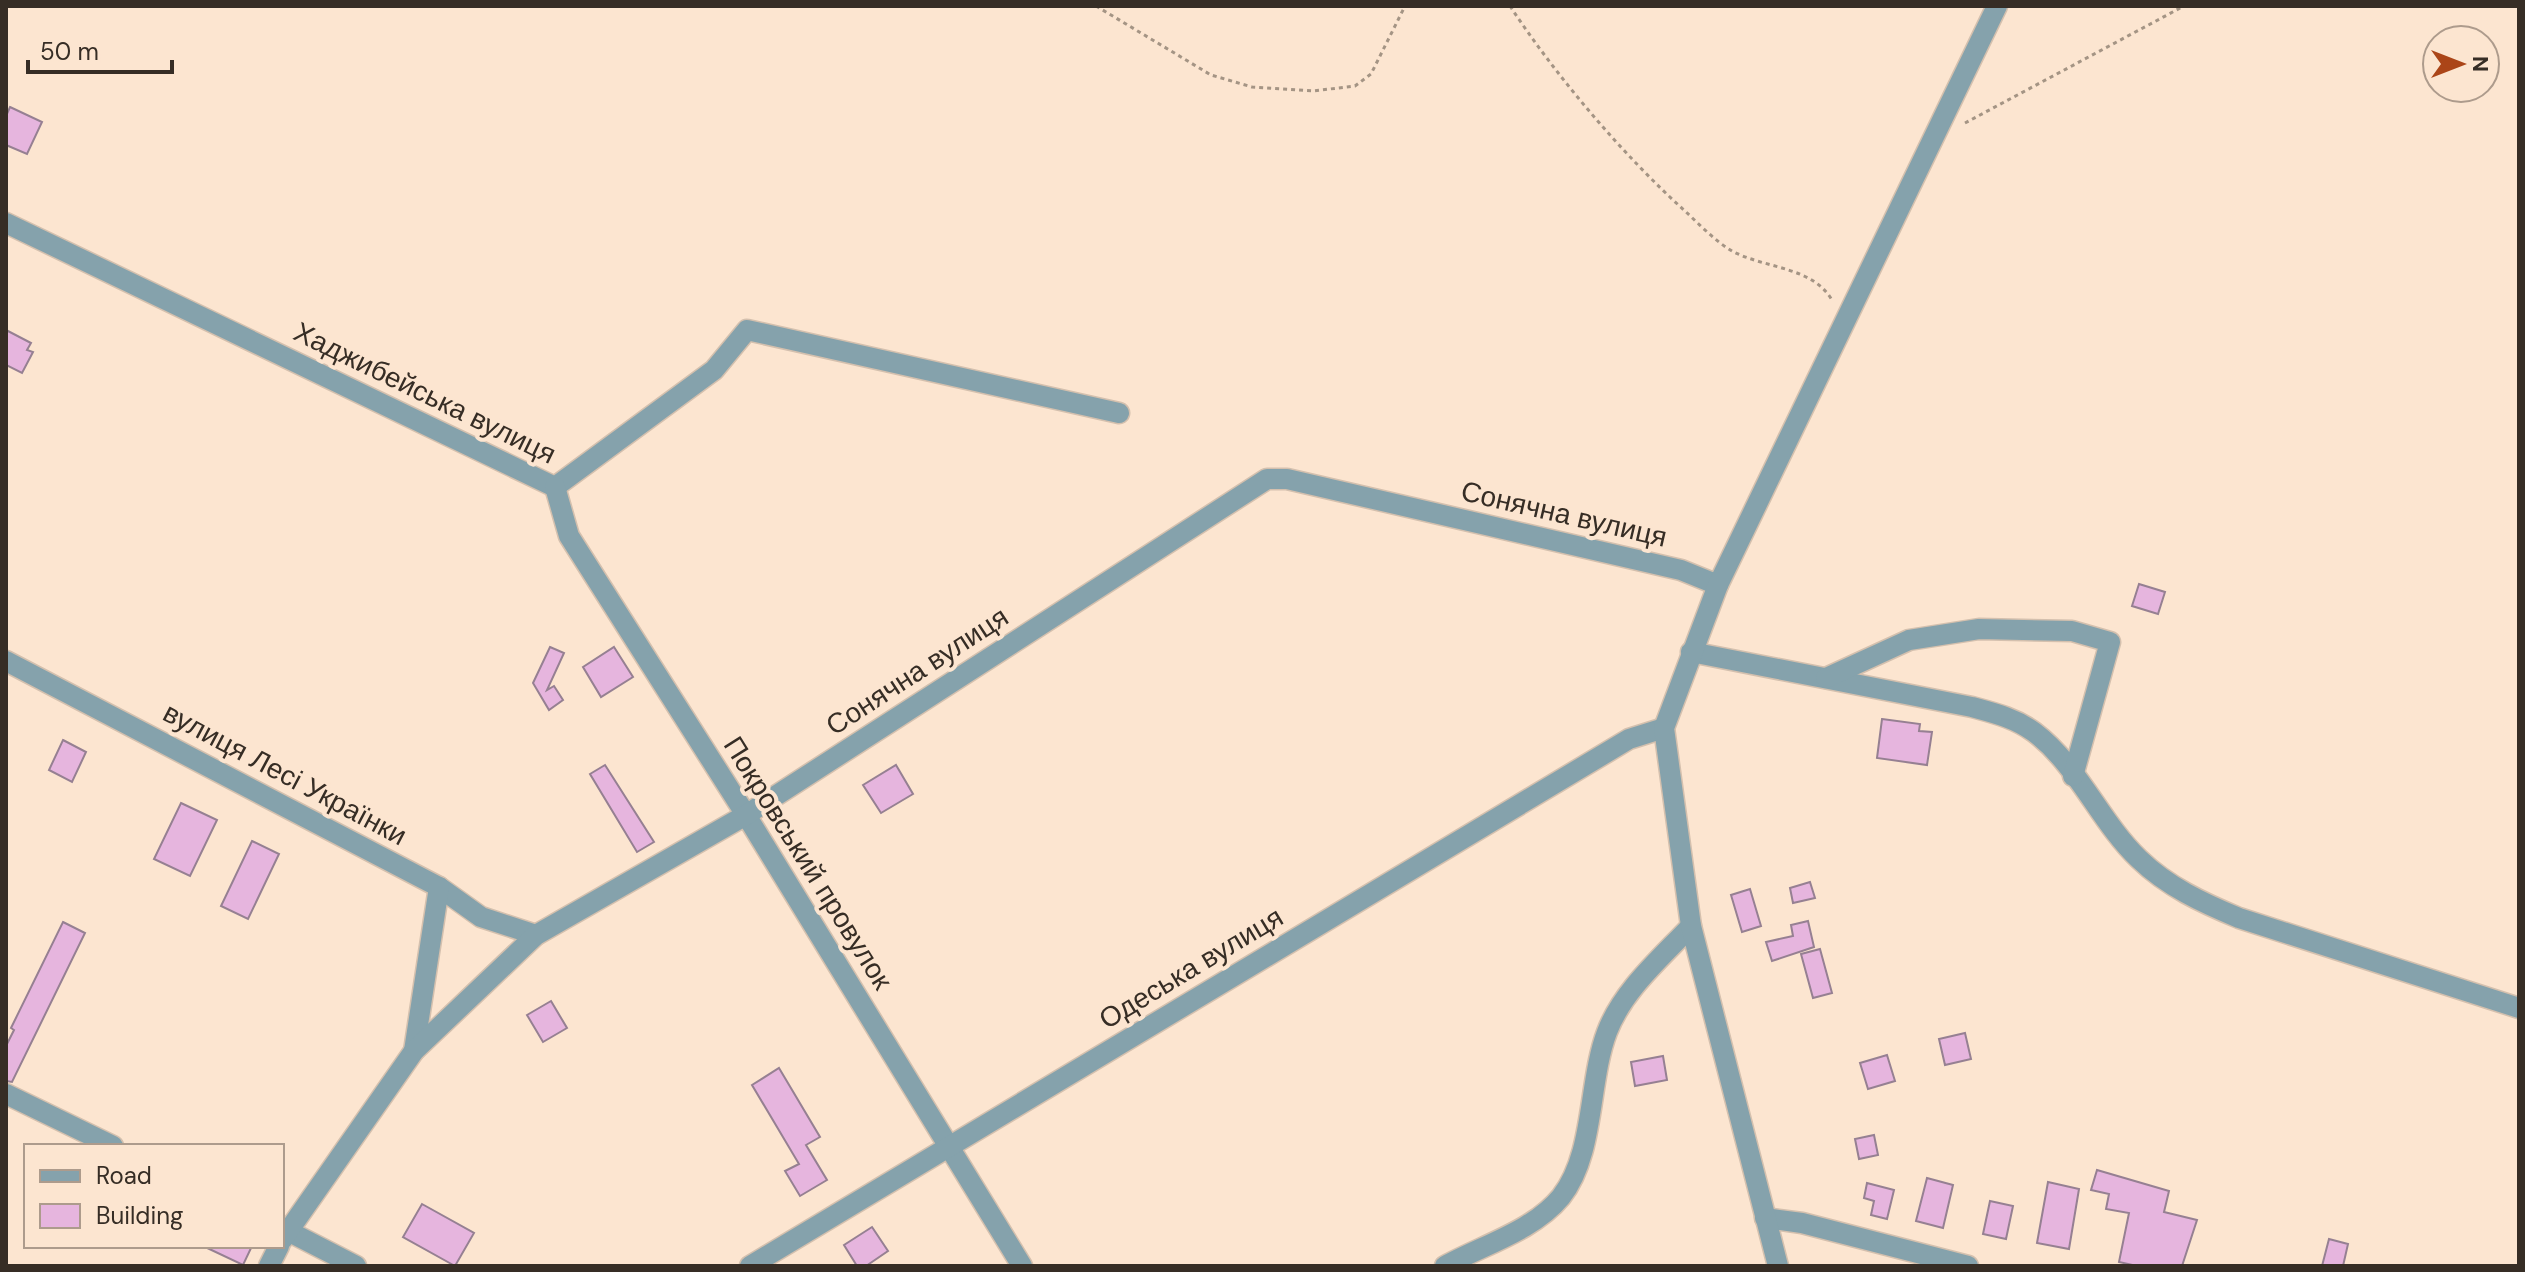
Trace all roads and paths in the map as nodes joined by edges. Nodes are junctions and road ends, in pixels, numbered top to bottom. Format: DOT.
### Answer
graph roads {
  1 [pos="1096,6"];
  2 [pos="1405,6"];
  3 [pos="1510,6"];
  4 [pos="1997,6"];
  5 [pos="2184,6"];
  6 [pos="1961,125"];
  7 [pos="6,223"];
  8 [pos="1843,326"];
  9 [pos="1119,413"];
  10 [pos="555,487"];
  11 [pos="1718,585"];
  12 [pos="1691,652"];
  13 [pos="6,661"];
  14 [pos="1826,678"];
  15 [pos="1664,728"];
  16 [pos="2073,776"];
  17 [pos="746,815"];
  18 [pos="439,887"];
  19 [pos="1691,926"];
  20 [pos="536,935"];
  21 [pos="2519,1008"];
  22 [pos="414,1051"];
  23 [pos="6,1094"];
  24 [pos="109,1144"];
  25 [pos="950,1144"];
  26 [pos="1765,1218"];
  27 [pos="284,1233"];
  28 [pos="284,1237"];
  29 [pos="356,1266"];
  30 [pos="750,1266"];
  31 [pos="1022,1266"];
  32 [pos="1445,1266"];
  33 [pos="1778,1266"];
  34 [pos="1968,1266"];
  1 -- 2 [label="path"];
  3 -- 8 [label="path"];
  4 -- 8 [label="street"];
  5 -- 6 [label="path"];
  7 -- 10 [label="street, Хаджибейська вулиця"];
  8 -- 11 [label="street"];
  9 -- 10 [label="street, Хаджибейська вулиця"];
  10 -- 17 [label="street, Покровський провулок"];
  11 -- 12 [label="street"];
  11 -- 17 [label="street, Сонячна вулиця"];
  12 -- 14 [label="street"];
  12 -- 15 [label="street"];
  13 -- 18 [label="street, вулиця Лесі Українки"];
  14 -- 16 [label="street"];
  14 -- 16 [label="street"];
  15 -- 19 [label="street"];
  15 -- 25 [label="street, Одеська вулиця"];
  16 -- 21 [label="street"];
  17 -- 20 [label="street, Сонячна вулиця"];
  17 -- 25 [label="street, Покровський провулок"];
  18 -- 20 [label="street, вулиця Лесі Українки"];
  18 -- 22 [label="street"];
  19 -- 26 [label="street"];
  19 -- 32 [label="street"];
  20 -- 22 [label="street, Сонячна вулиця"];
  22 -- 27 [label="street, Сонячна вулиця"];
  23 -- 24 [label="street"];
  25 -- 30 [label="street, Одеська вулиця"];
  25 -- 31 [label="street, Покровський провулок"];
  26 -- 33 [label="street"];
  26 -- 34 [label="street"];
  28 -- 29 [label="street"];
}
